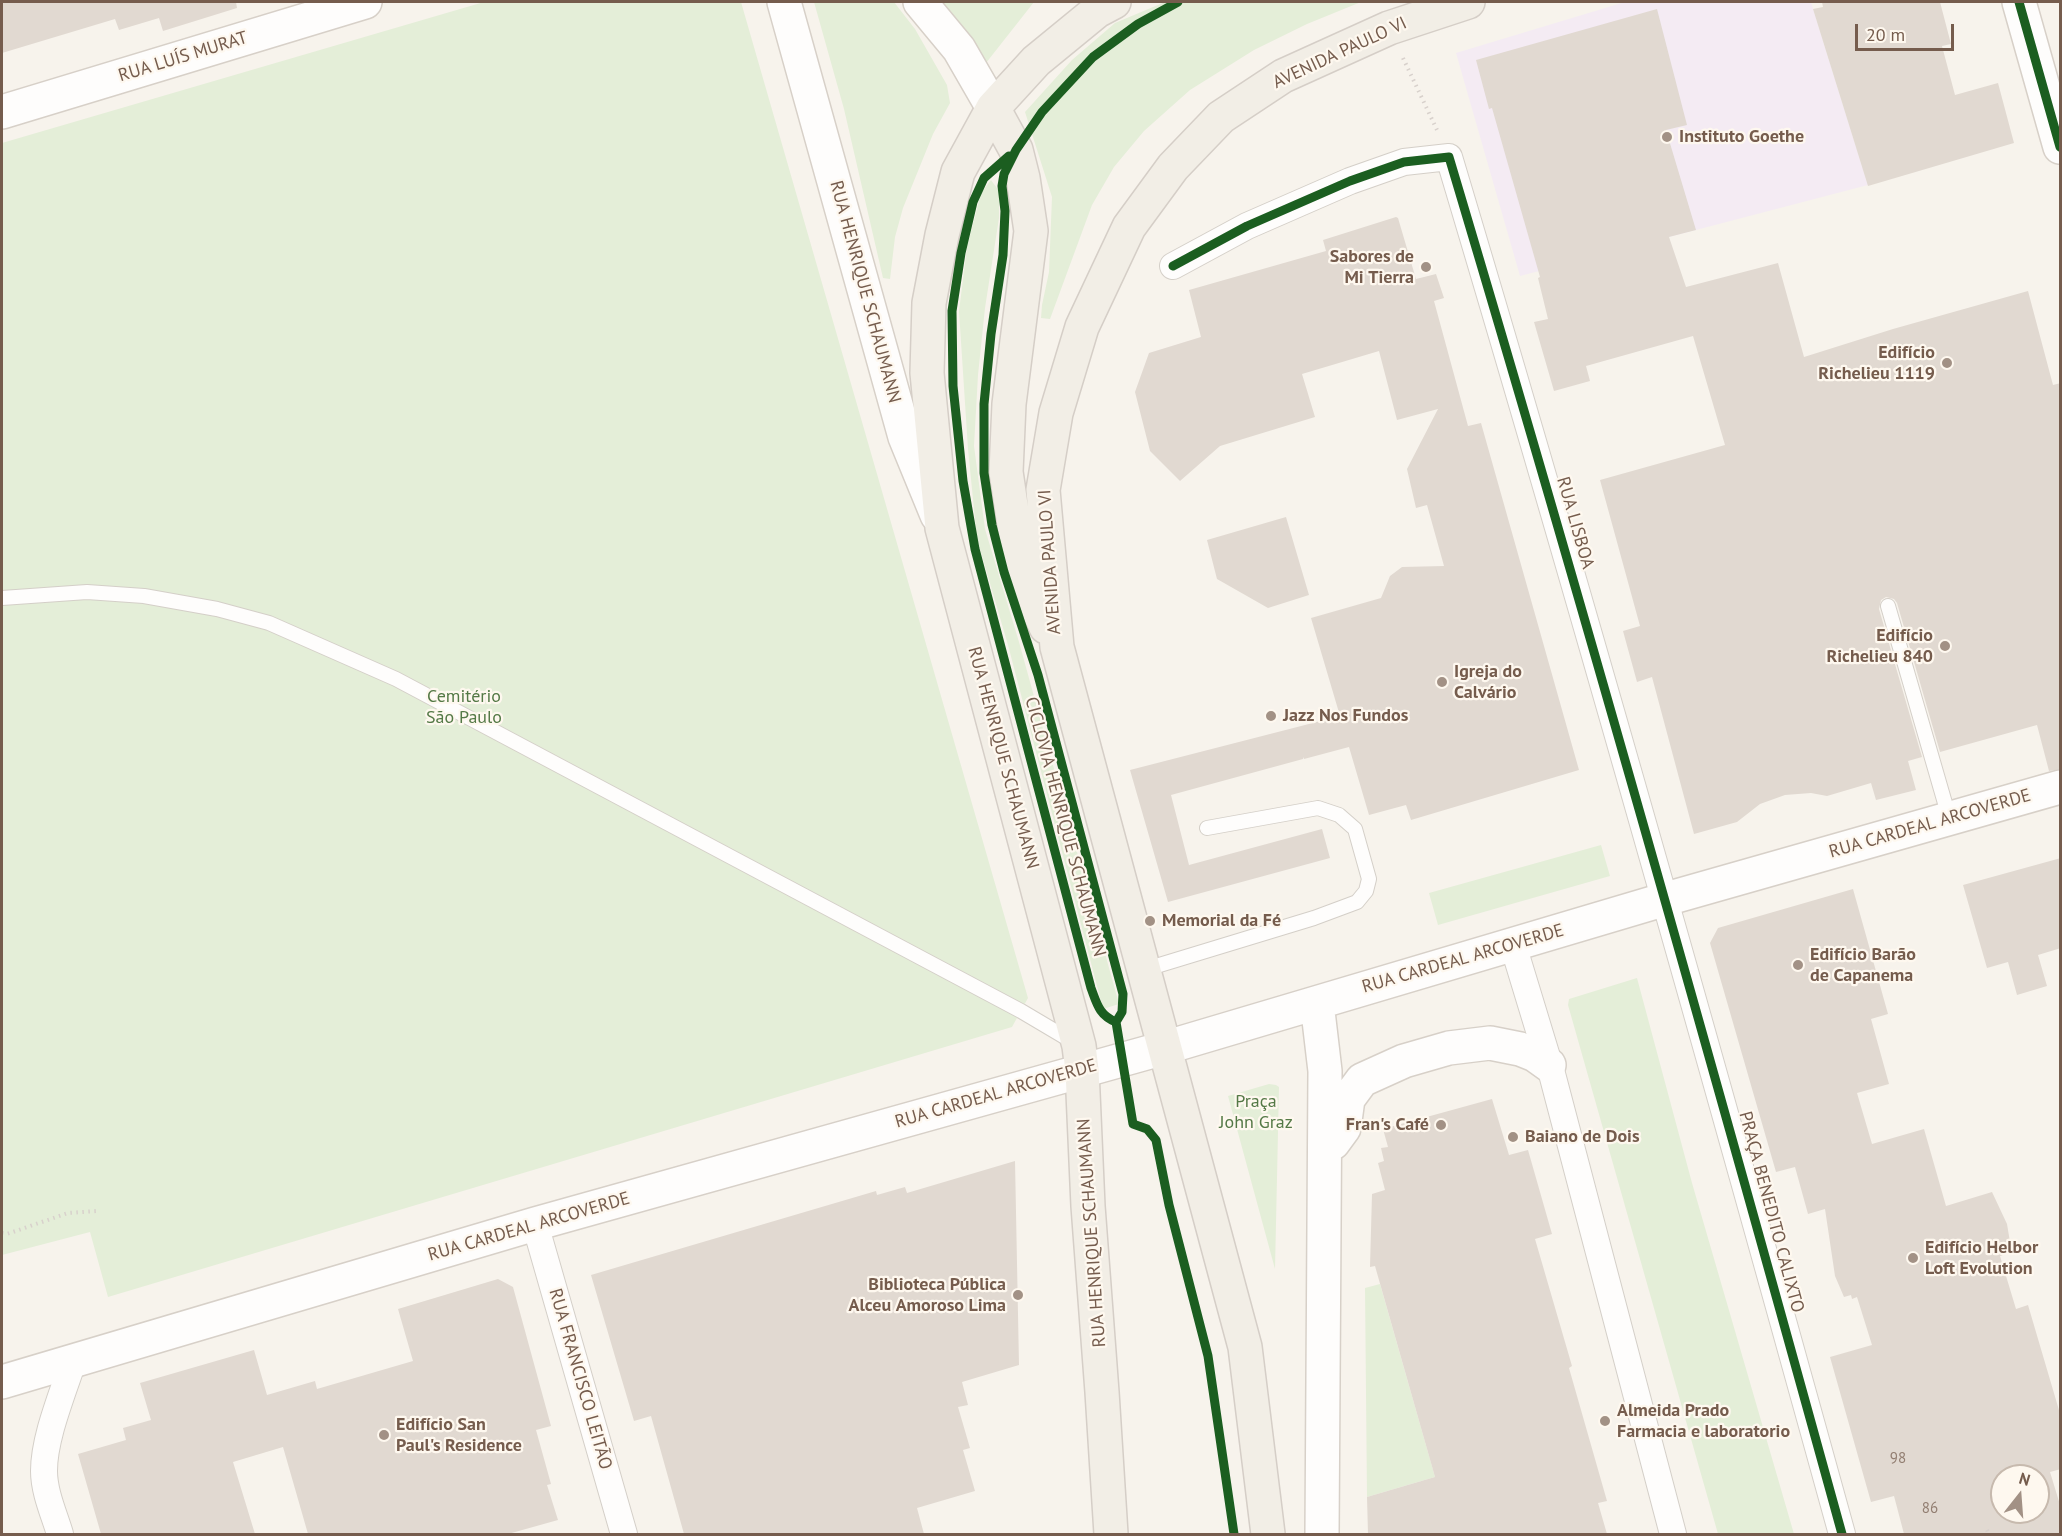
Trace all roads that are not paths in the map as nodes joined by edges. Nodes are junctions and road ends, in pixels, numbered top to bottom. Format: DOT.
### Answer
graph roads {
  1 [pos="365,2"];
  2 [pos="784,2"];
  3 [pos="920,2"];
  4 [pos="1114,2"];
  5 [pos="1468,2"];
  6 [pos="2019,2"];
  7 [pos="993,108"];
  8 [pos="2,112"];
  9 [pos="2061,147"];
  10 [pos="1173,266"];
  11 [pos="942,528"];
  12 [pos="2,598"];
  13 [pos="1888,606"];
  14 [pos="1057,647"];
  15 [pos="2061,787"];
  16 [pos="1949,817"];
  17 [pos="1208,828"];
  18 [pos="1666,899"];
  19 [pos="1513,945"];
  20 [pos="1143,970"];
  21 [pos="1317,1003"];
  22 [pos="1164,1048"];
  23 [pos="1081,1058"];
  24 [pos="1550,1065"];
  25 [pos="1325,1154"];
  26 [pos="536,1224"];
  27 [pos="73,1361"];
  28 [pos="2,1382"];
  29 [pos="60,1534"];
  30 [pos="624,1534"];
  31 [pos="1111,1534"];
  32 [pos="1268,1534"];
  33 [pos="1322,1534"];
  34 [pos="1673,1534"];
  35 [pos="1842,1534"];
  1 -- 8 [label="main road, RUA LUÍS MURAT"];
  2 -- 11 [label="main road, RUA HENRIQUE SCHAUMANN"];
  3 -- 7 [label="main road"];
  4 -- 7 [label="main road"];
  5 -- 14 [label="main road, AVENIDA PAULO VI"];
  6 -- 9 [label="main road"];
  7 -- 11 [label="main road"];
  7 -- 14 [label="main road"];
  10 -- 18 [label="street, RUA LISBOA"];
  11 -- 23 [label="main road, RUA HENRIQUE SCHAUMANN"];
  12 -- 23 [label="lane"];
  13 -- 16 [label="lane"];
  14 -- 20 [label="main road"];
  15 -- 16 [label="main road, RUA CARDEAL ARCOVERDE"];
  16 -- 18 [label="main road, RUA CARDEAL ARCOVERDE"];
  17 -- 20 [label="lane"];
  18 -- 19 [label="main road, RUA CARDEAL ARCOVERDE"];
  18 -- 35 [label="street, PRAÇA BENEDITO CALIXTO"];
  19 -- 21 [label="main road, RUA CARDEAL ARCOVERDE"];
  19 -- 24 [label="street"];
  20 -- 22 [label="main road"];
  21 -- 22 [label="main road, RUA CARDEAL ARCOVERDE"];
  21 -- 25 [label="main road"];
  22 -- 23 [label="main road, RUA CARDEAL ARCOVERDE"];
  22 -- 32 [label="main road"];
  23 -- 26 [label="main road, RUA CARDEAL ARCOVERDE"];
  23 -- 31 [label="main road, RUA HENRIQUE SCHAUMANN"];
  24 -- 25 [label="main road"];
  24 -- 34 [label="street"];
  25 -- 33 [label="main road"];
  26 -- 27 [label="main road, RUA CARDEAL ARCOVERDE"];
  26 -- 30 [label="street, RUA FRANCISCO LEITÃO"];
  27 -- 28 [label="main road, RUA CARDEAL ARCOVERDE"];
  27 -- 29 [label="street"];
}
